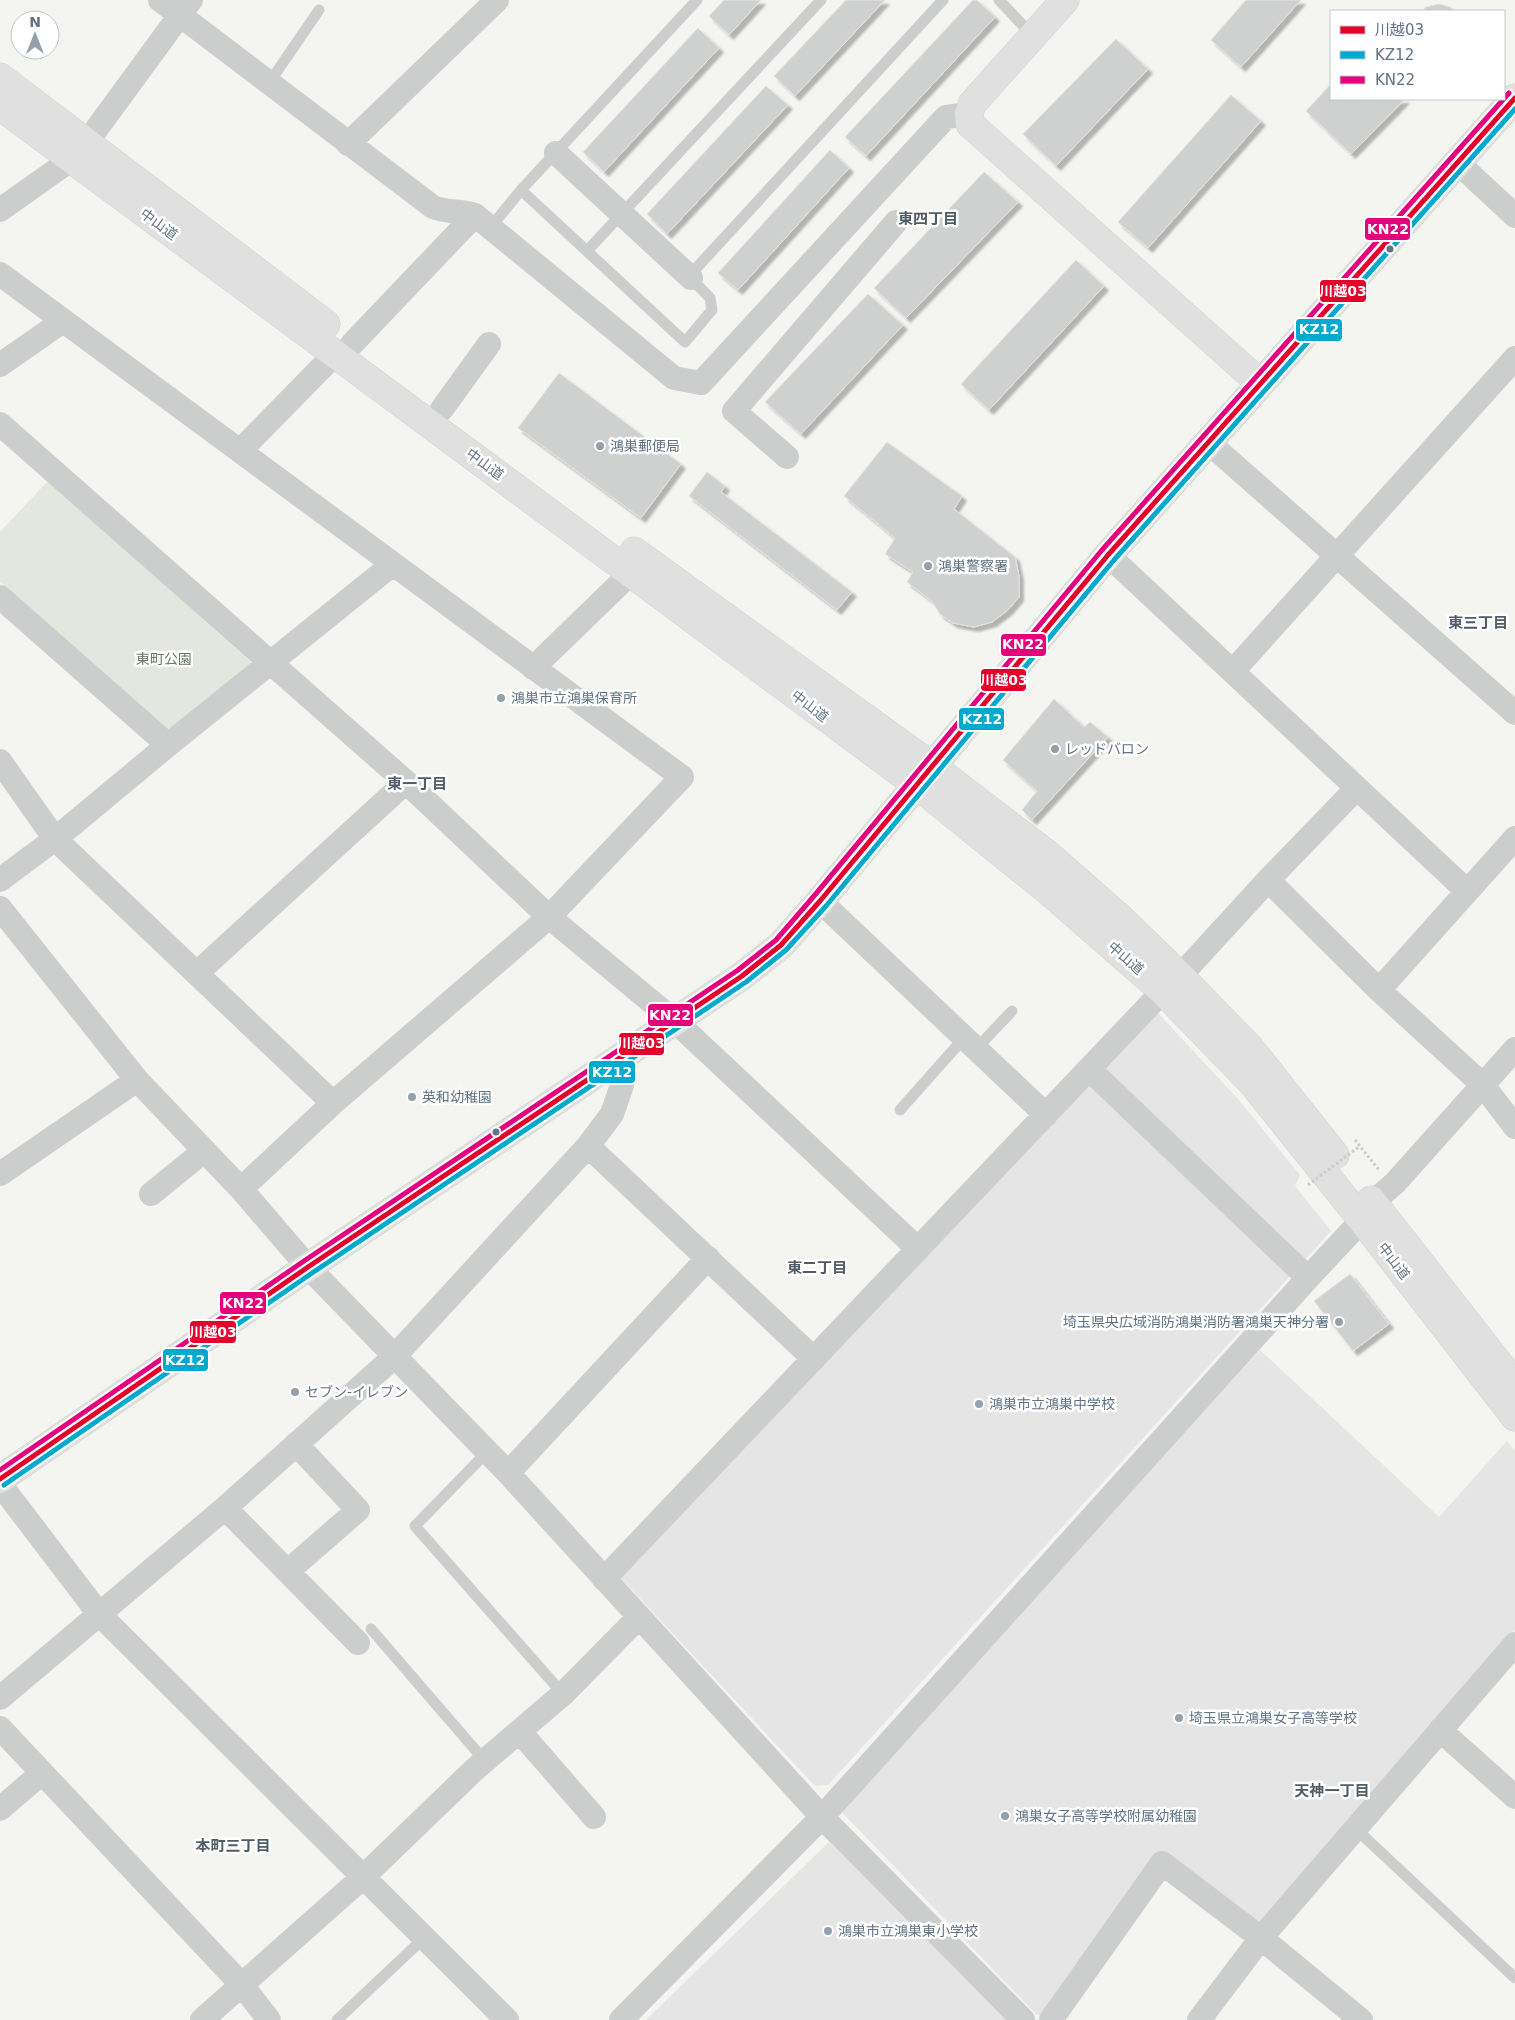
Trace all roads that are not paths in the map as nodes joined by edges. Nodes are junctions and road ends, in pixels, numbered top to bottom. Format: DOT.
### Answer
graph roads {
  1 [pos="160,0"];
  2 [pos="697,0"];
  3 [pos="821,0"];
  4 [pos="943,0"];
  5 [pos="1000,0"];
  6 [pos="1065,0"];
  7 [pos="483,4"];
  8 [pos="186,7"];
  9 [pos="319,10"];
  10 [pos="1033,36"];
  11 [pos="0,77"];
  12 [pos="269,83"];
  13 [pos="1515,98"];
  14 [pos="0,106"];
  15 [pos="969,114"];
  16 [pos="348,144"];
  17 [pos="79,151"];
  18 [pos="556,153"];
  19 [pos="1457,162"];
  20 [pos="521,190"];
  21 [pos="0,210"];
  22 [pos="621,214"];
  23 [pos="1515,216"];
  24 [pos="482,221"];
  25 [pos="896,222"];
  26 [pos="587,251"];
  27 [pos="819,256"];
  28 [pos="0,274"];
  29 [pos="690,278"];
  30 [pos="844,281"];
  31 [pos="63,321"];
  32 [pos="489,344"];
  33 [pos="343,349"];
  34 [pos="1515,358"];
  35 [pos="0,365"];
  36 [pos="1260,383"];
  37 [pos="442,409"];
  38 [pos="0,424"];
  39 [pos="1208,442"];
  40 [pos="240,451"];
  41 [pos="787,457"];
  42 [pos="1108,556"];
  43 [pos="1337,556"];
  44 [pos="393,564"];
  45 [pos="631,572"];
  46 [pos="0,597"];
  47 [pos="271,662"];
  48 [pos="534,668"];
  49 [pos="1233,671"];
  50 [pos="1515,712"];
  51 [pos="168,745"];
  52 [pos="0,761"];
  53 [pos="924,775"];
  54 [pos="406,782"];
  55 [pos="1356,788"];
  56 [pos="1515,838"];
  57 [pos="55,839"];
  58 [pos="0,880"];
  59 [pos="1268,880"];
  60 [pos="1468,891"];
  61 [pos="820,901"];
  62 [pos="0,908"];
  63 [pos="549,917"];
  64 [pos="196,973"];
  65 [pos="1172,984"];
  66 [pos="1379,990"];
  67 [pos="1012,1011"];
  68 [pos="676,1022"];
  69 [pos="970,1043"];
  70 [pos="1515,1049"];
  71 [pos="617,1060"];
  72 [pos="1089,1069"];
  73 [pos="137,1080"];
  74 [pos="1483,1085"];
  75 [pos="333,1103"];
  76 [pos="900,1110"];
  77 [pos="1046,1115"];
  78 [pos="1515,1127"];
  79 [pos="588,1146"];
  80 [pos="204,1151"];
  81 [pos="0,1174"];
  82 [pos="241,1189"];
  83 [pos="151,1194"];
  84 [pos="1367,1211"];
  85 [pos="918,1249"];
  86 [pos="708,1258"];
  87 [pos="308,1267"];
  88 [pos="1308,1278"];
  89 [pos="394,1357"];
  90 [pos="814,1359"];
  91 [pos="1515,1384"];
  92 [pos="1515,1418"];
  93 [pos="296,1444"];
  94 [pos="487,1452"];
  95 [pos="508,1473"];
  96 [pos="0,1480"];
  97 [pos="0,1484"];
  98 [pos="225,1508"];
  99 [pos="288,1571"];
  100 [pos="604,1579"];
  101 [pos="99,1614"];
  102 [pos="638,1618"];
  103 [pos="365,1636"];
  104 [pos="1515,1644"];
  105 [pos="563,1694"];
  106 [pos="0,1698"];
  107 [pos="0,1728"];
  108 [pos="1440,1730"];
  109 [pos="520,1732"];
  110 [pos="485,1761"];
  111 [pos="42,1773"];
  112 [pos="1515,1797"];
  113 [pos="0,1809"];
  114 [pos="594,1817"];
  115 [pos="822,1817"];
  116 [pos="1356,1829"];
  117 [pos="362,1878"];
  118 [pos="424,1938"];
  119 [pos="1261,1938"];
  120 [pos="1515,1978"];
  121 [pos="242,1985"];
  122 [pos="202,2020"];
  123 [pos="269,2020"];
  124 [pos="338,2020"];
  125 [pos="507,2020"];
  126 [pos="621,2020"];
  127 [pos="1023,2020"];
  128 [pos="1051,2020"];
  129 [pos="1199,2020"];
  130 [pos="1361,2020"];
  1 -- 8 [label="street"];
  2 -- 18 [label="lane"];
  3 -- 22 [label="lane"];
  4 -- 29 [label="lane"];
  5 -- 10 [label="lane"];
  6 -- 10 [label="main road"];
  7 -- 16 [label="street"];
  8 -- 12 [label="street"];
  8 -- 17 [label="street"];
  9 -- 12 [label="lane"];
  10 -- 15 [label="main road"];
  11 -- 17 [label="main road, 中山道"];
  12 -- 16 [label="street"];
  13 -- 19 [label="main road"];
  14 -- 17 [label="main road, 中山道"];
  15 -- 27 [label="street"];
  15 -- 36 [label="main road"];
  16 -- 24 [label="street"];
  17 -- 21 [label="street"];
  17 -- 33 [label="main road, 中山道"];
  18 -- 20 [label="lane"];
  18 -- 22 [label="street"];
  19 -- 23 [label="street"];
  19 -- 36 [label="main road"];
  20 -- 24 [label="lane"];
  20 -- 26 [label="lane"];
  22 -- 26 [label="lane"];
  22 -- 29 [label="street"];
  24 -- 27 [label="street"];
  24 -- 33 [label="street"];
  25 -- 30 [label="street"];
  26 -- 29 [label="lane"];
  27 -- 30 [label="street"];
  28 -- 31 [label="street"];
  30 -- 41 [label="street"];
  31 -- 35 [label="street"];
  31 -- 40 [label="street"];
  32 -- 37 [label="street"];
  33 -- 37 [label="main road, 中山道"];
  33 -- 40 [label="street"];
  33 -- 45 [label="main road, 中山道"];
  34 -- 43 [label="street"];
  36 -- 39 [label="main road"];
  37 -- 53 [label="main road, 中山道"];
  38 -- 47 [label="street"];
  39 -- 42 [label="main road"];
  39 -- 43 [label="street"];
  40 -- 44 [label="street"];
  42 -- 49 [label="street"];
  42 -- 53 [label="main road"];
  43 -- 49 [label="street"];
  43 -- 50 [label="street"];
  44 -- 47 [label="street"];
  44 -- 48 [label="street"];
  45 -- 48 [label="street"];
  45 -- 53 [label="main road, 中山道"];
  46 -- 51 [label="street"];
  47 -- 51 [label="street"];
  47 -- 54 [label="street"];
  48 -- 63 [label="street"];
  49 -- 55 [label="street"];
  51 -- 57 [label="street"];
  52 -- 57 [label="street"];
  53 -- 61 [label="main road"];
  53 -- 65 [label="main road, 中山道"];
  54 -- 63 [label="street"];
  54 -- 64 [label="street"];
  55 -- 59 [label="street"];
  55 -- 60 [label="street"];
  56 -- 60 [label="street"];
  57 -- 58 [label="street"];
  57 -- 64 [label="street"];
  59 -- 65 [label="street"];
  59 -- 66 [label="street"];
  60 -- 66 [label="street"];
  61 -- 68 [label="main road"];
  61 -- 69 [label="street"];
  62 -- 73 [label="street"];
  63 -- 68 [label="street"];
  63 -- 75 [label="street"];
  64 -- 75 [label="street"];
  65 -- 72 [label="street"];
  65 -- 84 [label="main road, 中山道"];
  66 -- 74 [label="street"];
  67 -- 69 [label="lane"];
  68 -- 71 [label="main road"];
  68 -- 85 [label="street"];
  69 -- 76 [label="lane"];
  69 -- 77 [label="street"];
  70 -- 74 [label="street"];
  71 -- 79 [label="street"];
  71 -- 87 [label="main road"];
  72 -- 77 [label="street"];
  72 -- 88 [label="street"];
  73 -- 80 [label="street"];
  73 -- 81 [label="street"];
  74 -- 78 [label="street"];
  74 -- 84 [label="street"];
  75 -- 82 [label="street"];
  77 -- 85 [label="street"];
  79 -- 86 [label="street"];
  79 -- 89 [label="street"];
  80 -- 82 [label="street"];
  80 -- 83 [label="street"];
  82 -- 87 [label="street"];
  84 -- 88 [label="street"];
  84 -- 91 [label="main road, 中山道"];
  84 -- 92 [label="main road, 中山道"];
  85 -- 90 [label="street"];
  86 -- 90 [label="street"];
  86 -- 95 [label="street"];
  87 -- 89 [label="street"];
  87 -- 96 [label="main road"];
  88 -- 115 [label="street"];
  89 -- 93 [label="street"];
  89 -- 94 [label="street"];
  90 -- 100 [label="street"];
  93 -- 98 [label="street"];
  93 -- 99 [label="street"];
  94 -- 95 [label="street"];
  94 -- 105 [label="lane"];
  95 -- 100 [label="street"];
  97 -- 101 [label="street"];
  98 -- 99 [label="street"];
  98 -- 101 [label="street"];
  99 -- 103 [label="street"];
  100 -- 102 [label="street"];
  101 -- 106 [label="street"];
  101 -- 117 [label="street"];
  102 -- 105 [label="street"];
  102 -- 115 [label="street"];
  103 -- 110 [label="lane"];
  104 -- 108 [label="street"];
  105 -- 109 [label="street"];
  107 -- 111 [label="street"];
  108 -- 112 [label="street"];
  108 -- 116 [label="street"];
  109 -- 110 [label="street"];
  109 -- 114 [label="street"];
  110 -- 117 [label="street"];
  111 -- 113 [label="street"];
  111 -- 121 [label="street"];
  115 -- 126 [label="street"];
  115 -- 127 [label="street"];
  116 -- 119 [label="street"];
  116 -- 120 [label="lane"];
  117 -- 118 [label="street"];
  117 -- 121 [label="street"];
  118 -- 124 [label="lane"];
  118 -- 125 [label="street"];
  119 -- 128 [label="street"];
  119 -- 129 [label="street"];
  119 -- 130 [label="street"];
  121 -- 122 [label="street"];
  121 -- 123 [label="street"];
}
